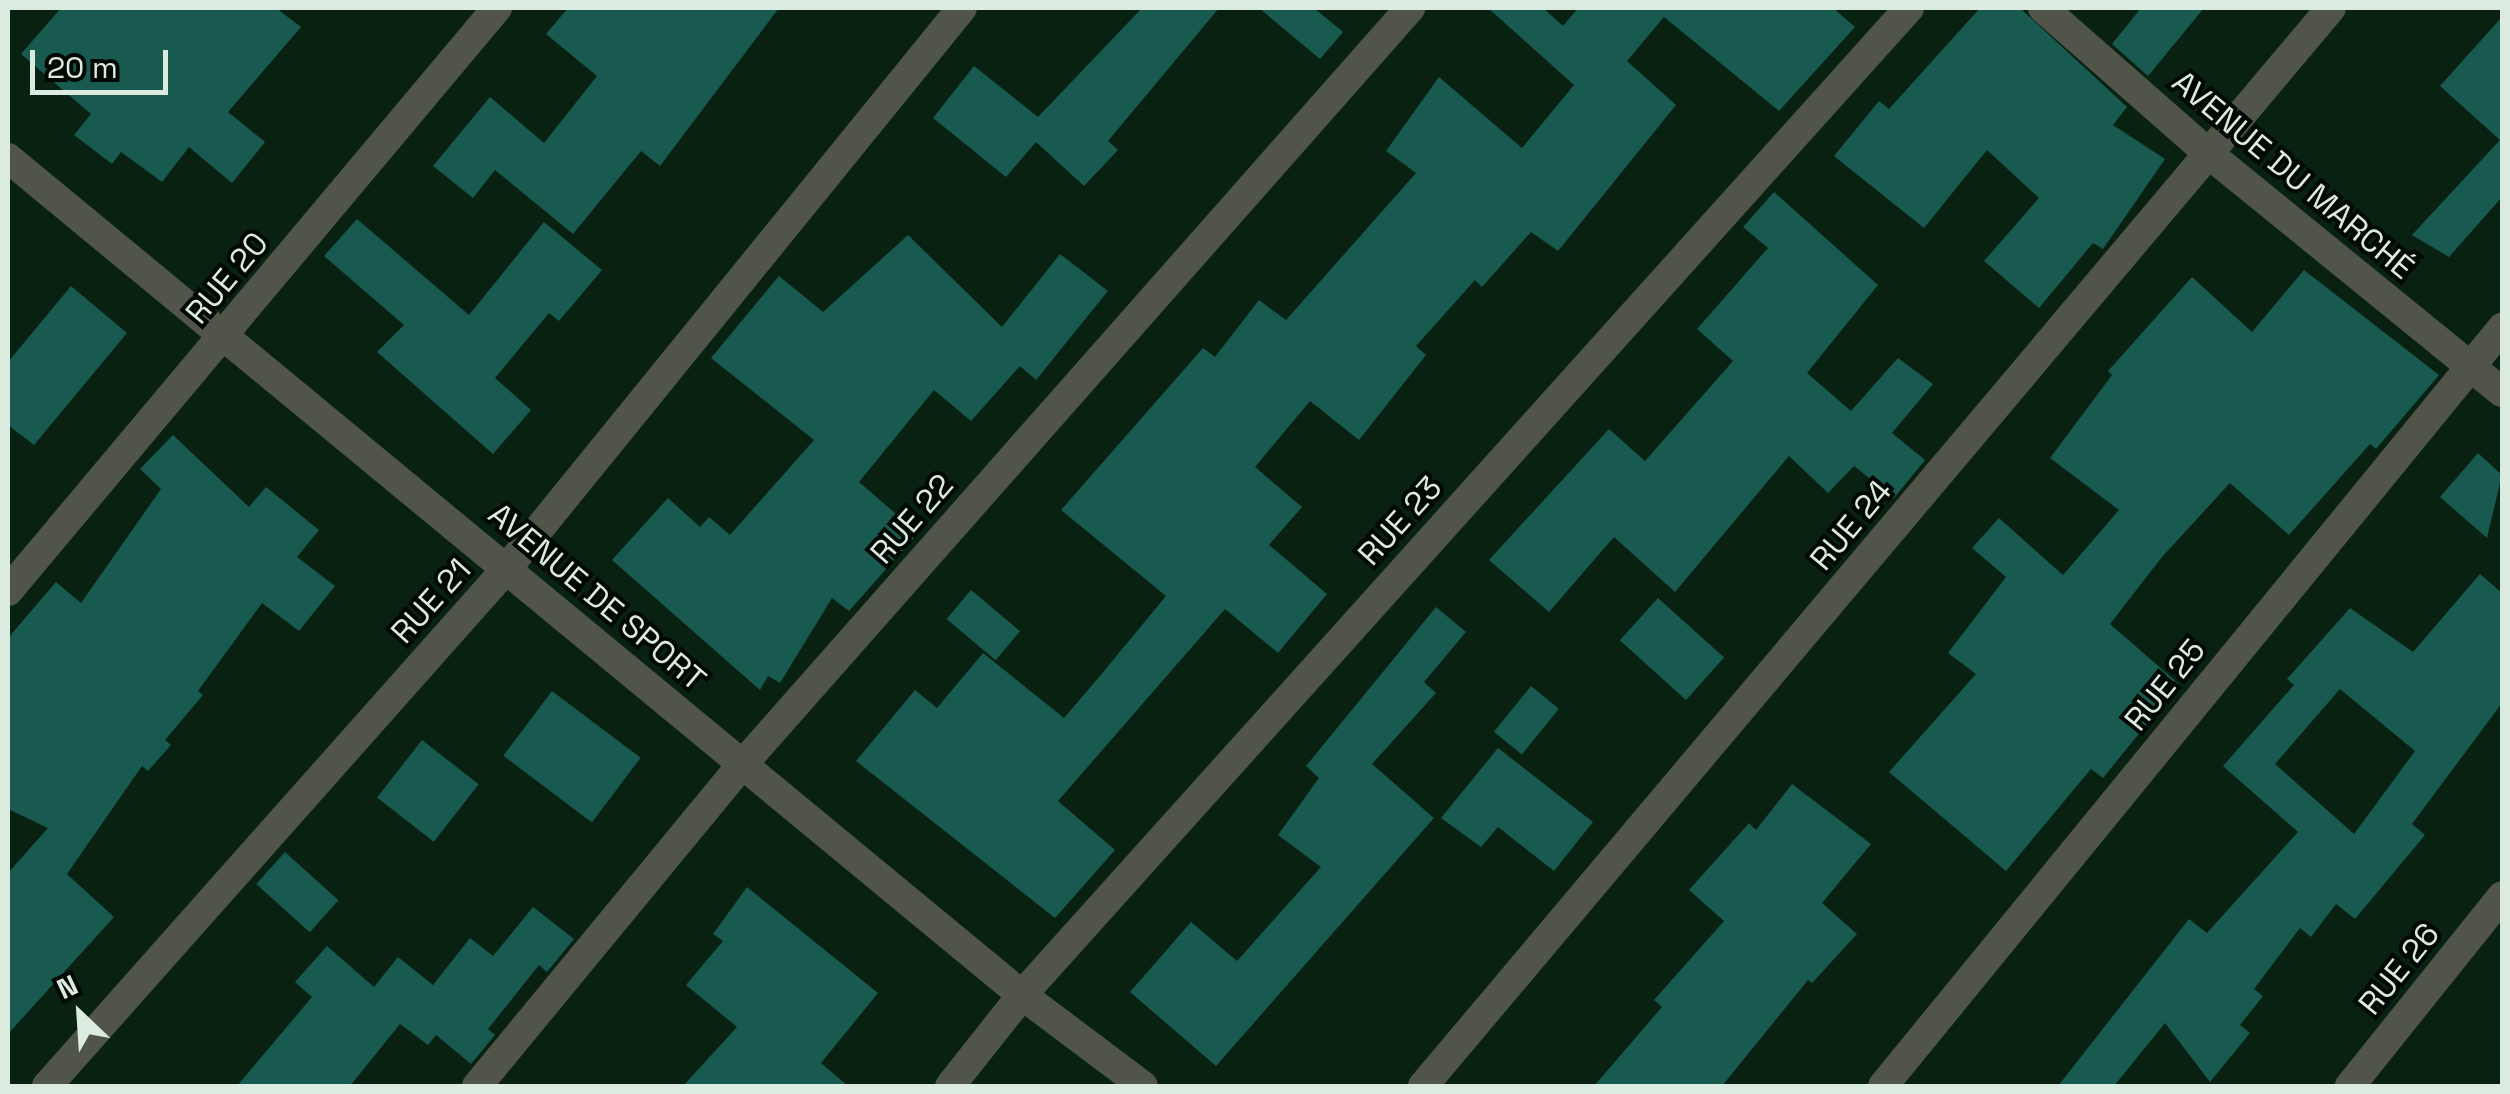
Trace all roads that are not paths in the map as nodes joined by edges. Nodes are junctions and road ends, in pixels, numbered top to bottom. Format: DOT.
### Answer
graph roads {
  1 [pos="497,8"];
  2 [pos="962,8"];
  3 [pos="1410,8"];
  4 [pos="1909,8"];
  5 [pos="2043,8"];
  6 [pos="2331,8"];
  7 [pos="2208,154"];
  8 [pos="8,158"];
  9 [pos="2502,328"];
  10 [pos="224,337"];
  11 [pos="2470,367"];
  12 [pos="2502,392"];
  13 [pos="508,567"];
  14 [pos="8,591"];
  15 [pos="742,765"];
  16 [pos="2502,896"];
  17 [pos="1022,995"];
  18 [pos="47,1086"];
  19 [pos="477,1086"];
  20 [pos="950,1086"];
  21 [pos="1143,1086"];
  22 [pos="1423,1086"];
  23 [pos="1883,1086"];
  24 [pos="2350,1086"];
  1 -- 10 [label="street, RUE 20"];
  2 -- 13 [label="street, RUE 21"];
  3 -- 15 [label="street, RUE 22"];
  4 -- 17 [label="street, RUE 23"];
  5 -- 7 [label="street, AVENUE DU MARCHÉ"];
  6 -- 7 [label="street, RUE 24"];
  7 -- 11 [label="street, AVENUE DU MARCHÉ"];
  7 -- 22 [label="street, RUE 24"];
  8 -- 10 [label="street, AVENUE DE SPORT"];
  9 -- 11 [label="street, RUE 25"];
  10 -- 13 [label="street, AVENUE DE SPORT"];
  10 -- 14 [label="street, RUE 20"];
  11 -- 12 [label="street, AVENUE DU MARCHÉ"];
  11 -- 23 [label="street, RUE 25"];
  13 -- 15 [label="street, AVENUE DE SPORT"];
  13 -- 18 [label="street, RUE 21"];
  15 -- 17 [label="street, AVENUE DE SPORT"];
  15 -- 19 [label="street, RUE 22"];
  16 -- 24 [label="street, RUE 26"];
  17 -- 20 [label="street, RUE 23"];
  17 -- 21 [label="street, AVENUE DE SPORT"];
}
